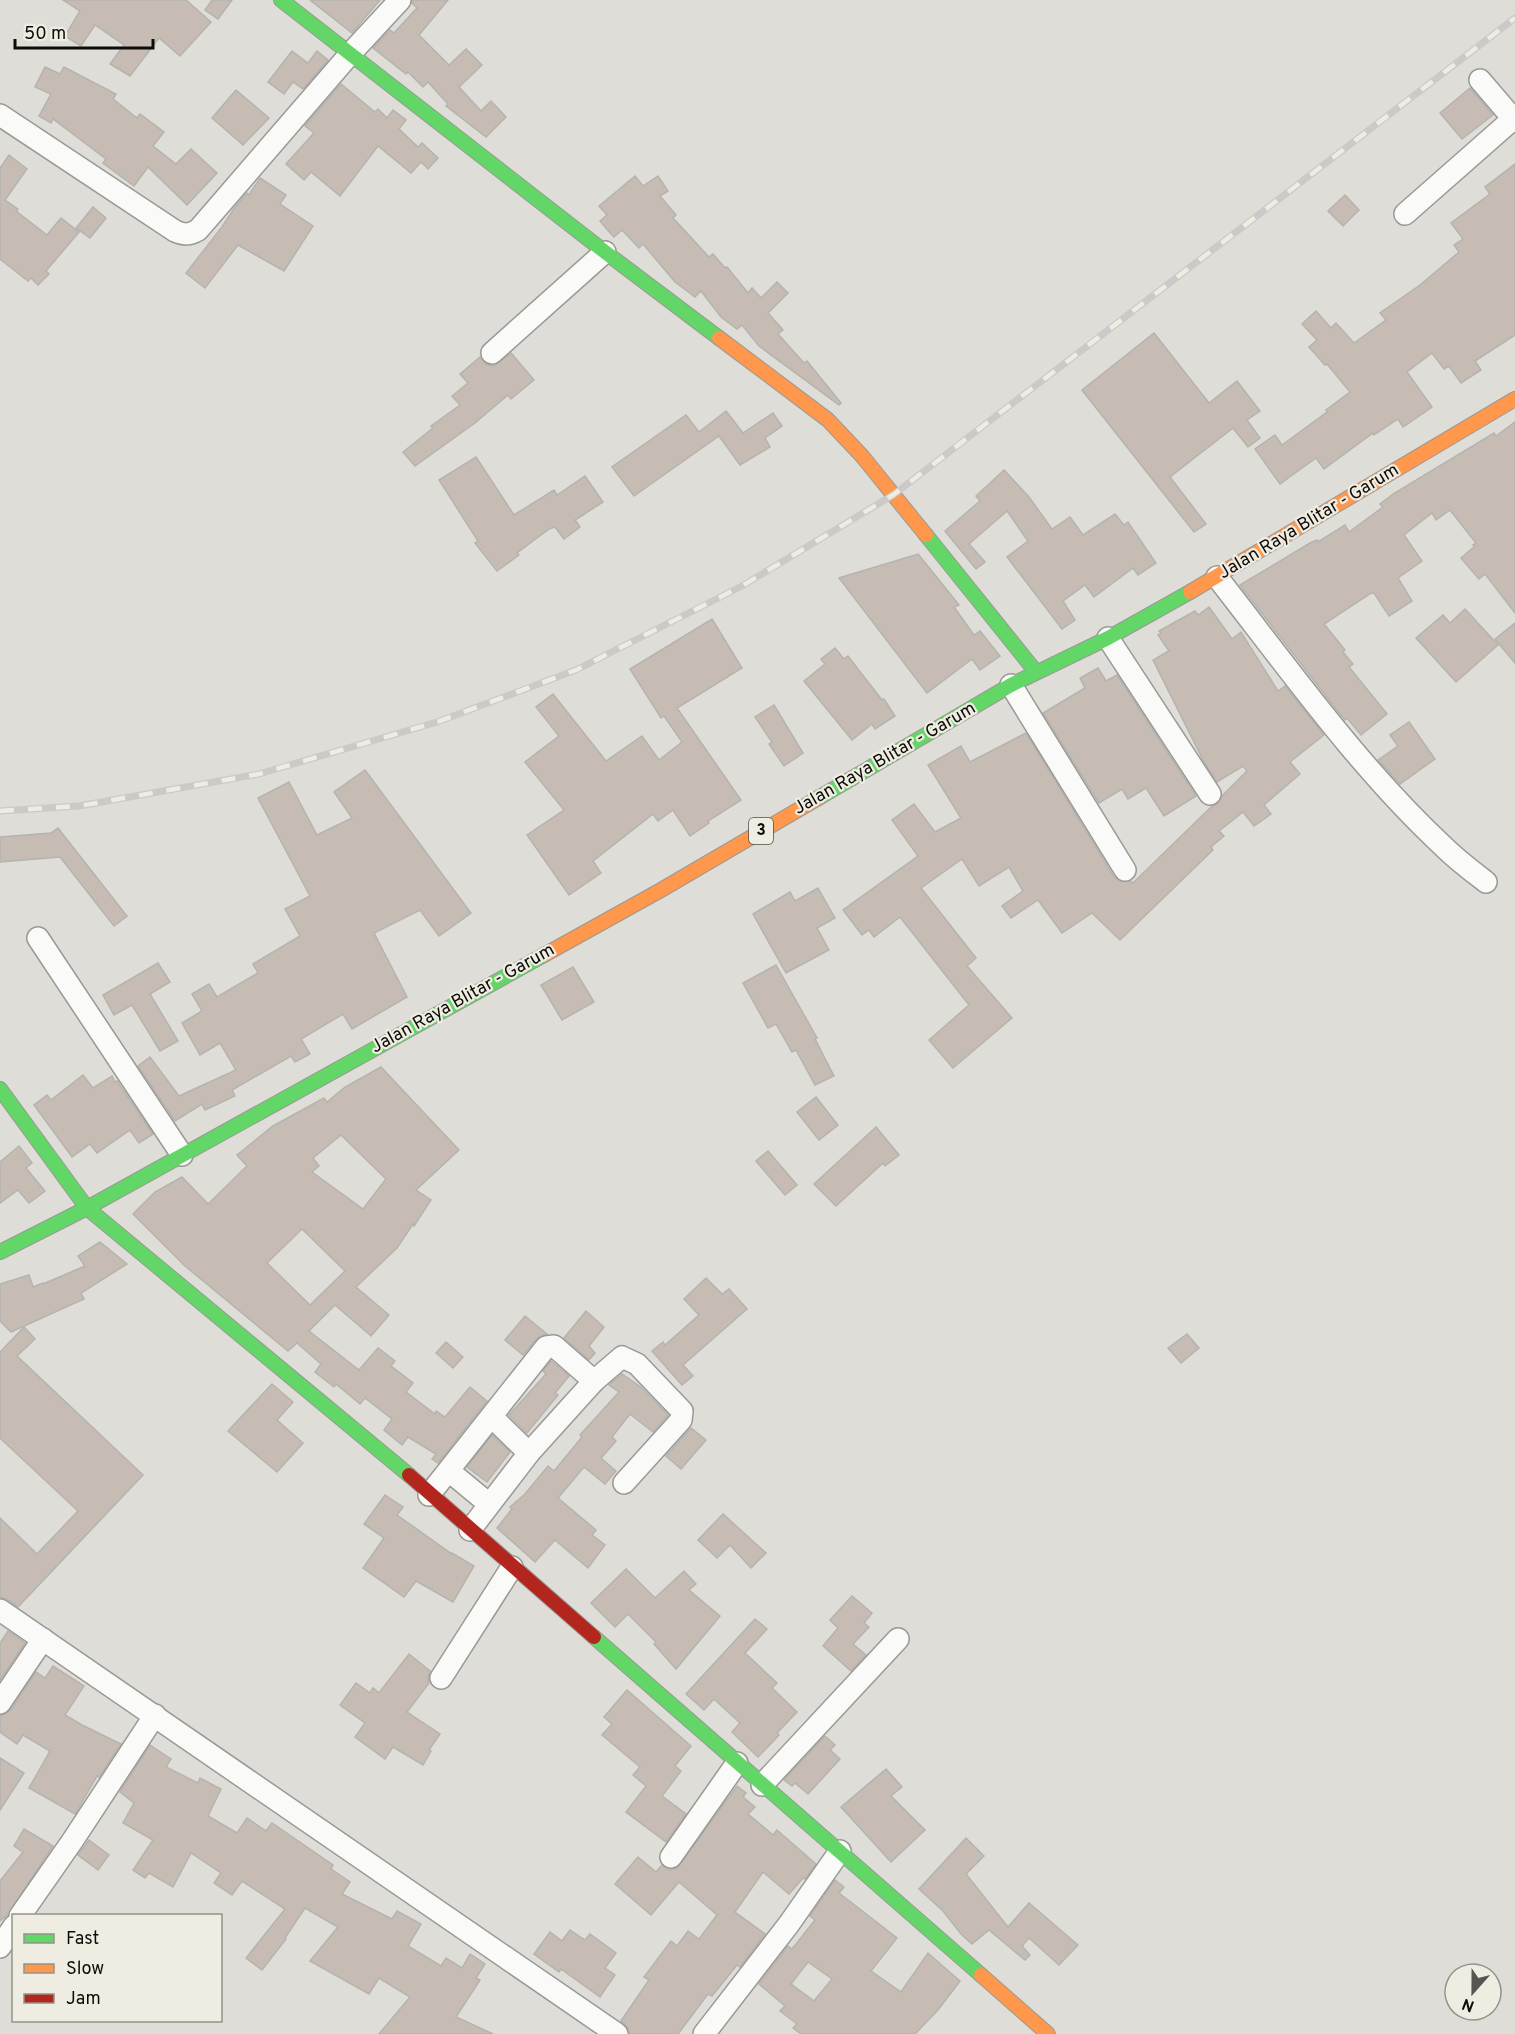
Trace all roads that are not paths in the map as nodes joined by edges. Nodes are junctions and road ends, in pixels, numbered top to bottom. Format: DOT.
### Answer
graph roads {
  1 [pos="282,0"];
  2 [pos="400,0"];
  3 [pos="350,54"];
  4 [pos="1480,80"];
  5 [pos="0,115"];
  6 [pos="1514,120"];
  7 [pos="1405,214"];
  8 [pos="605,252"];
  9 [pos="492,353"];
  10 [pos="1515,399"];
  11 [pos="1217,578"];
  12 [pos="1108,638"];
  13 [pos="1036,672"];
  14 [pos="1011,685"];
  15 [pos="1210,794"];
  16 [pos="1125,870"];
  17 [pos="1486,882"];
  18 [pos="38,938"];
  19 [pos="0,1089"];
  20 [pos="182,1155"];
  21 [pos="87,1208"];
  22 [pos="3,1246"];
  23 [pos="594,1381"];
  24 [pos="492,1417"];
  25 [pos="529,1453"];
  26 [pos="449,1471"];
  27 [pos="624,1483"];
  28 [pos="429,1494"];
  29 [pos="489,1504"];
  30 [pos="470,1530"];
  31 [pos="512,1567"];
  32 [pos="0,1610"];
  33 [pos="898,1638"];
  34 [pos="43,1639"];
  35 [pos="441,1678"];
  36 [pos="0,1703"];
  37 [pos="155,1715"];
  38 [pos="737,1763"];
  39 [pos="762,1785"];
  40 [pos="840,1851"];
  41 [pos="671,1857"];
  42 [pos="21,1914"];
  43 [pos="12,1929"];
  44 [pos="0,1947"];
  45 [pos="617,2034"];
  46 [pos="704,2034"];
  47 [pos="1048,2034"];
  1 -- 3 [label="main road"];
  2 -- 3 [label="street"];
  3 -- 5 [label="street"];
  3 -- 8 [label="main road"];
  4 -- 6 [label="street"];
  6 -- 7 [label="street"];
  8 -- 9 [label="street"];
  8 -- 13 [label="main road"];
  10 -- 11 [label="main road, Jalan Raya Blitar - Garum / 3"];
  11 -- 12 [label="main road, Jalan Raya Blitar - Garum / 3"];
  11 -- 17 [label="street"];
  12 -- 13 [label="main road, Jalan Raya Blitar - Garum / 3"];
  12 -- 15 [label="street"];
  13 -- 14 [label="main road, Jalan Raya Blitar - Garum / 3"];
  14 -- 16 [label="street"];
  14 -- 20 [label="main road, Jalan Raya Blitar - Garum / 3"];
  18 -- 20 [label="street"];
  19 -- 21 [label="main road"];
  20 -- 21 [label="main road, Jalan Raya Blitar - Garum / 3"];
  21 -- 22 [label="main road, Jalan Raya Blitar - Garum / 3"];
  21 -- 28 [label="main road"];
  23 -- 24 [label="street"];
  23 -- 25 [label="street"];
  23 -- 27 [label="street"];
  24 -- 25 [label="street"];
  24 -- 26 [label="street"];
  25 -- 29 [label="street"];
  26 -- 28 [label="street"];
  26 -- 29 [label="street"];
  28 -- 30 [label="main road"];
  29 -- 30 [label="street"];
  30 -- 31 [label="main road"];
  31 -- 35 [label="street"];
  31 -- 38 [label="main road"];
  32 -- 34 [label="street"];
  33 -- 39 [label="street"];
  34 -- 36 [label="street"];
  34 -- 37 [label="street"];
  37 -- 42 [label="street"];
  37 -- 45 [label="street"];
  38 -- 39 [label="main road"];
  38 -- 41 [label="street"];
  39 -- 40 [label="main road"];
  40 -- 46 [label="street"];
  40 -- 47 [label="main road"];
  43 -- 44 [label="street"];
}
